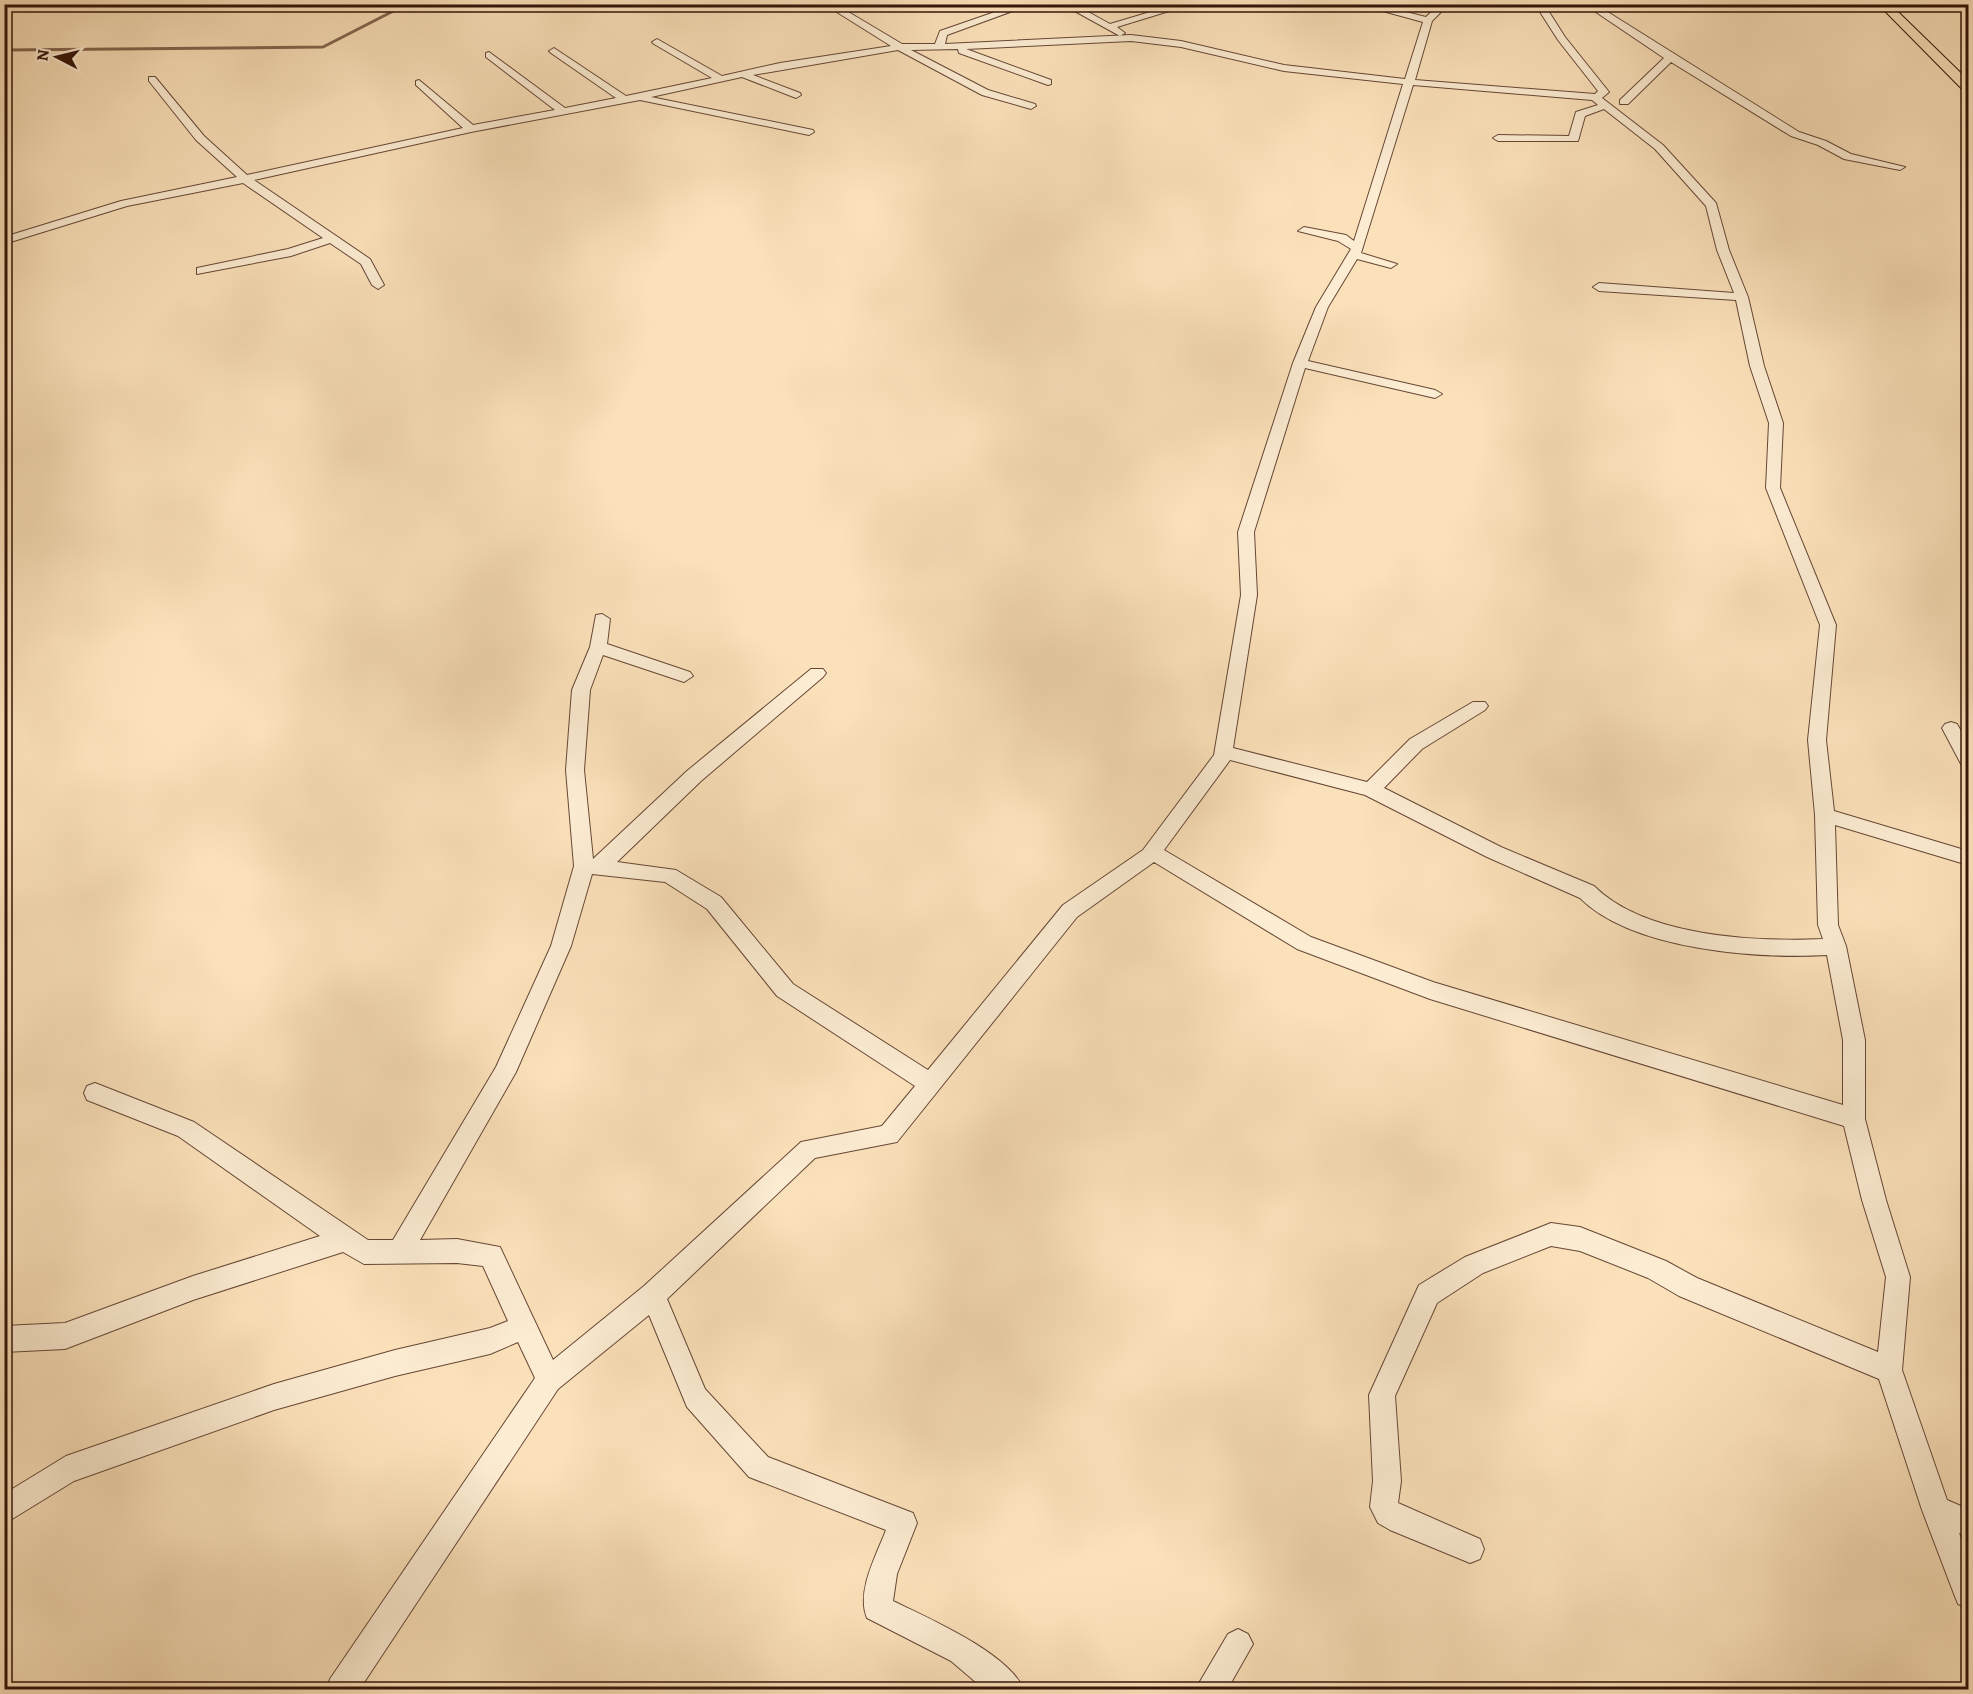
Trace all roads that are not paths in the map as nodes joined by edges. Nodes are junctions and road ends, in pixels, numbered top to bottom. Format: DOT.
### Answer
graph roads {
  1 [pos="828,4"];
  2 [pos="1028,4"];
  3 [pos="1066,4"];
  4 [pos="1135,4"];
  5 [pos="1361,4"];
  6 [pos="1445,4"];
  7 [pos="1539,4"];
  8 [pos="1587,4"];
  9 [pos="1883,4"];
  10 [pos="1187,5"];
  11 [pos="4,6"];
  12 [pos="54,6"];
  13 [pos="1155,14"];
  14 [pos="1428,20"];
  15 [pos="1108,27"];
  16 [pos="1131,38"];
  17 [pos="657,42"];
  18 [pos="899,47"];
  19 [pos="939,48"];
  20 [pos="954,48"];
  21 [pos="554,51"];
  22 [pos="489,55"];
  23 [pos="1670,58"];
  24 [pos="742,74"];
  25 [pos="152,79"];
  26 [pos="721,79"];
  27 [pos="1048,82"];
  28 [pos="1408,82"];
  29 [pos="1966,82"];
  30 [pos="419,83"];
  31 [pos="796,95"];
  32 [pos="639,98"];
  33 [pos="625,100"];
  34 [pos="1609,101"];
  35 [pos="1031,106"];
  36 [pos="564,112"];
  37 [pos="471,129"];
  38 [pos="809,132"];
  39 [pos="1498,138"];
  40 [pos="1899,167"];
  41 [pos="245,179"];
  42 [pos="4,228"];
  43 [pos="34,231"];
  44 [pos="1304,231"];
  45 [pos="331,239"];
  46 [pos="4,241"];
  47 [pos="1356,252"];
  48 [pos="1391,264"];
  49 [pos="201,271"];
  50 [pos="378,285"];
  51 [pos="1599,287"];
  52 [pos="1742,297"];
  53 [pos="1300,363"];
  54 [pos="1435,394"];
  55 [pos="602,619"];
  56 [pos="598,647"];
  57 [pos="817,672"];
  58 [pos="684,676"];
  59 [pos="1479,706"];
  60 [pos="1951,728"];
  61 [pos="1224,752"];
  62 [pos="1968,759"];
  63 [pos="1371,790"];
  64 [pos="1825,815"];
  65 [pos="1152,852"];
  66 [pos="1968,858"];
  67 [pos="592,866"];
  68 [pos="1836,946"];
  69 [pos="931,1084"];
  70 [pos="95,1093"];
  71 [pos="1854,1119"];
  72 [pos="347,1239"];
  73 [pos="400,1251"];
  74 [pos="653,1295"];
  75 [pos="524,1327"];
  76 [pos="4,1339"];
  77 [pos="1889,1370"];
  78 [pos="549,1380"];
  79 [pos="4,1510"];
  80 [pos="1936,1510"];
  81 [pos="1968,1523"];
  82 [pos="1470,1550"];
  83 [pos="1968,1594"];
  84 [pos="1238,1644"];
  85 [pos="341,1689"];
  86 [pos="1009,1689"];
  87 [pos="1210,1689"];
  1 -- 18 [label="street"];
  2 -- 19 [label="street"];
  3 -- 15 [label="street"];
  4 -- 13 [label="street"];
  5 -- 14 [label="street"];
  6 -- 14 [label="street"];
  7 -- 34 [label="street"];
  8 -- 23 [label="street"];
  9 -- 29 [label="main road"];
  10 -- 13 [label="street"];
  11 -- 12 [label="street"];
  13 -- 15 [label="street"];
  14 -- 28 [label="street"];
  15 -- 16 [label="street"];
  16 -- 20 [label="street"];
  16 -- 28 [label="street"];
  17 -- 26 [label="street"];
  18 -- 19 [label="street"];
  18 -- 24 [label="street"];
  18 -- 35 [label="street"];
  19 -- 20 [label="street"];
  20 -- 27 [label="street"];
  21 -- 33 [label="street"];
  22 -- 36 [label="street"];
  23 -- 34 [label="street"];
  23 -- 40 [label="street"];
  24 -- 26 [label="street"];
  24 -- 31 [label="street"];
  25 -- 41 [label="street"];
  26 -- 32 [label="street"];
  28 -- 34 [label="street"];
  28 -- 47 [label="street"];
  30 -- 37 [label="street"];
  32 -- 33 [label="street"];
  32 -- 38 [label="street"];
  33 -- 36 [label="street"];
  34 -- 39 [label="street"];
  34 -- 52 [label="street"];
  36 -- 37 [label="street"];
  37 -- 41 [label="street"];
  41 -- 43 [label="street"];
  41 -- 45 [label="street"];
  42 -- 43 [label="street"];
  43 -- 46 [label="street"];
  44 -- 47 [label="street"];
  45 -- 49 [label="street"];
  45 -- 50 [label="street"];
  47 -- 48 [label="street"];
  47 -- 53 [label="street"];
  51 -- 52 [label="street"];
  52 -- 64 [label="street"];
  53 -- 54 [label="street"];
  53 -- 61 [label="street"];
  55 -- 56 [label="street"];
  56 -- 58 [label="street"];
  56 -- 67 [label="street"];
  57 -- 67 [label="street"];
  59 -- 63 [label="street"];
  60 -- 62 [label="street"];
  61 -- 63 [label="street"];
  61 -- 65 [label="street"];
  63 -- 68 [label="street"];
  64 -- 66 [label="street"];
  64 -- 68 [label="street"];
  65 -- 69 [label="street"];
  65 -- 71 [label="street"];
  67 -- 69 [label="street"];
  67 -- 73 [label="street"];
  68 -- 71 [label="street"];
  69 -- 74 [label="street"];
  70 -- 72 [label="street"];
  71 -- 77 [label="street"];
  72 -- 73 [label="street"];
  72 -- 76 [label="street"];
  73 -- 75 [label="street"];
  74 -- 78 [label="street"];
  74 -- 86 [label="street"];
  75 -- 78 [label="street"];
  75 -- 79 [label="street"];
  77 -- 80 [label="street"];
  77 -- 82 [label="street"];
  78 -- 85 [label="street"];
  80 -- 81 [label="street"];
  80 -- 83 [label="street"];
  84 -- 87 [label="street"];
}
